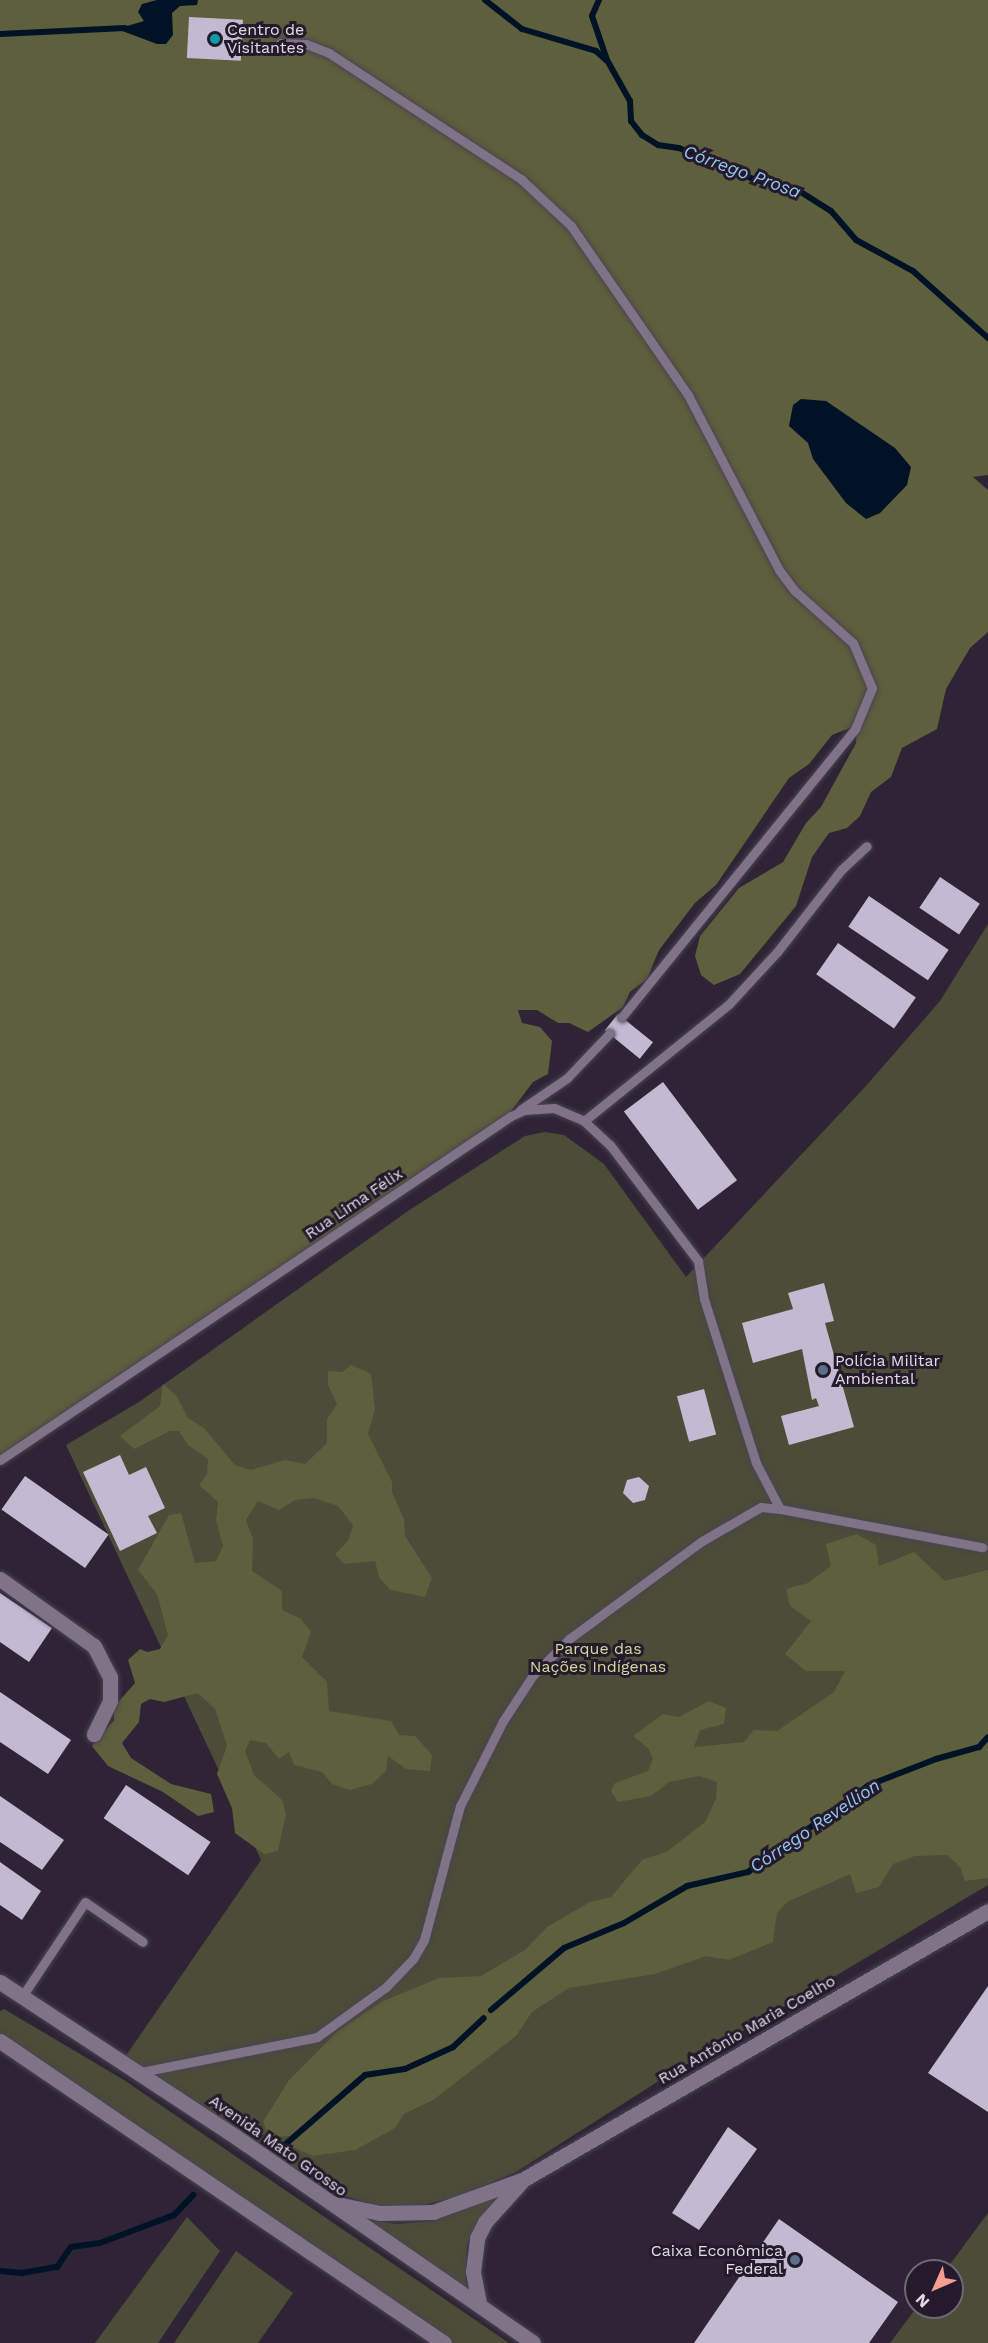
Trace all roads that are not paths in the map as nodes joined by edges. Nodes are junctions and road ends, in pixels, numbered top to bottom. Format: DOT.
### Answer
graph roads {
  1 [pos="280,43"];
  2 [pos="867,846"];
  3 [pos="622,1017"];
  4 [pos="609,1034"];
  5 [pos="511,1116"];
  6 [pos="584,1121"];
  7 [pos="0,1460"];
  8 [pos="780,1509"];
  9 [pos="982,1547"];
  10 [pos="0,1580"];
  11 [pos="93,1734"];
  12 [pos="988,1911"];
  13 [pos="143,1942"];
  14 [pos="0,1982"];
  15 [pos="21,1998"];
  16 [pos="0,2041"];
  17 [pos="141,2072"];
  18 [pos="524,2179"];
  19 [pos="326,2202"];
  20 [pos="480,2303"];
  21 [pos="444,2343"];
  22 [pos="532,2343"];
  1 -- 3 [label="lane"];
  2 -- 6 [label="lane"];
  4 -- 5 [label="lane"];
  5 -- 6 [label="lane, Rua Lima Félix"];
  5 -- 7 [label="lane, Rua Lima Félix"];
  6 -- 8 [label="lane, Rua Lima Félix"];
  8 -- 9 [label="lane"];
  8 -- 17 [label="lane"];
  10 -- 11 [label="main road"];
  12 -- 18 [label="main road, Rua Antônio Maria Coelho"];
  13 -- 15 [label="lane"];
  14 -- 15 [label="main road, Avenida Mato Grosso"];
  15 -- 17 [label="main road, Avenida Mato Grosso"];
  16 -- 21 [label="main road"];
  17 -- 19 [label="main road, Avenida Mato Grosso"];
  18 -- 19 [label="main road, Rua Antônio Maria Coelho"];
  18 -- 20 [label="main road, Rua Antônio Maria Coelho"];
  19 -- 20 [label="main road, Avenida Mato Grosso"];
  20 -- 22 [label="main road, Avenida Mato Grosso"];
}
